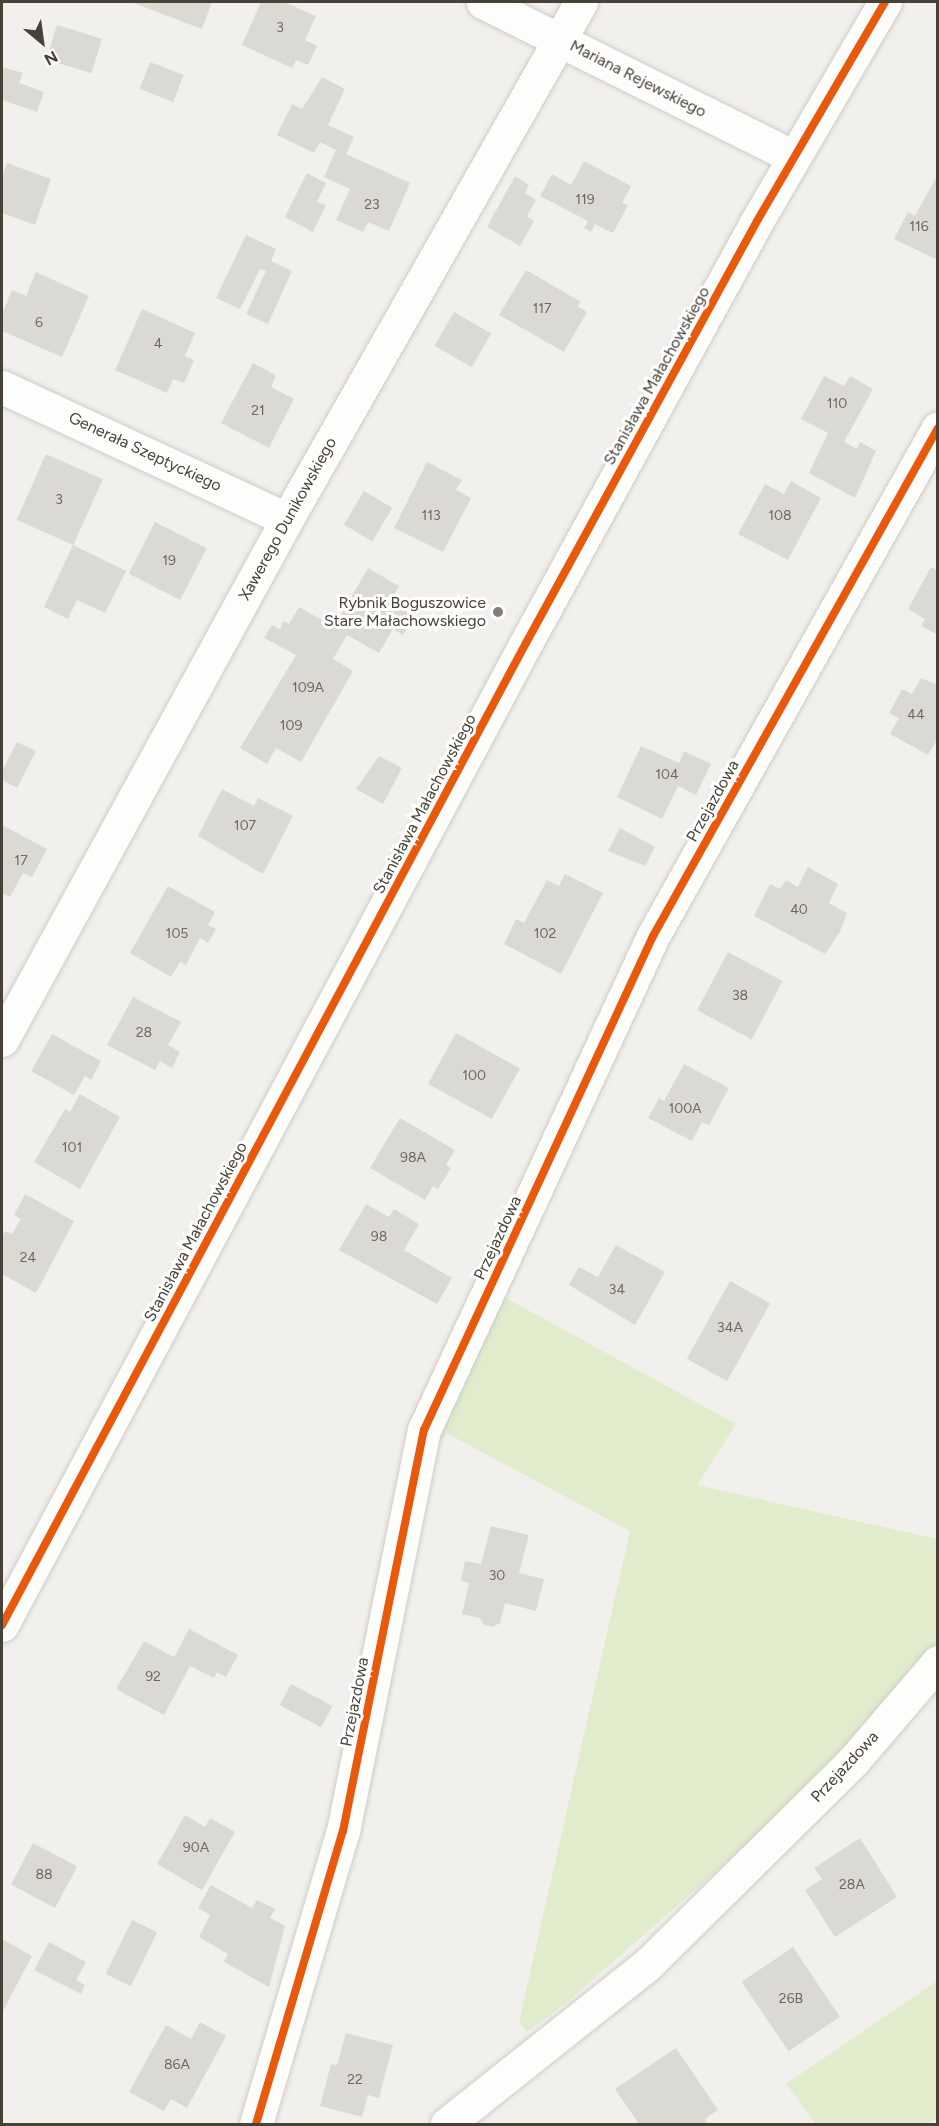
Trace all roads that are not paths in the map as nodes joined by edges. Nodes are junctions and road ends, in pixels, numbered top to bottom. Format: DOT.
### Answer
graph roads {
  1 [pos="483,2"];
  2 [pos="581,2"];
  3 [pos="885,2"];
  4 [pos="559,40"];
  5 [pos="794,157"];
  6 [pos="2,387"];
  7 [pos="938,428"];
  8 [pos="287,519"];
  9 [pos="10,1004"];
  10 [pos="2,1041"];
  11 [pos="2,1625"];
  12 [pos="938,1662"];
  13 [pos="256,2124"];
  14 [pos="447,2124"];
  1 -- 4 [label="street, Mariana Rejewskiego"];
  2 -- 4 [label="street, Xawerego Dunikowskiego"];
  3 -- 5 [label="street, Stanisława Małachowskiego"];
  4 -- 5 [label="street, Mariana Rejewskiego"];
  4 -- 8 [label="street, Xawerego Dunikowskiego"];
  5 -- 11 [label="street, Stanisława Małachowskiego"];
  6 -- 8 [label="street, Generała Szeptyckiego"];
  7 -- 13 [label="street, Przejazdowa"];
  8 -- 9 [label="street, Xawerego Dunikowskiego"];
  9 -- 10 [label="street, Xawerego Dunikowskiego"];
  12 -- 14 [label="street, Przejazdowa"];
}
